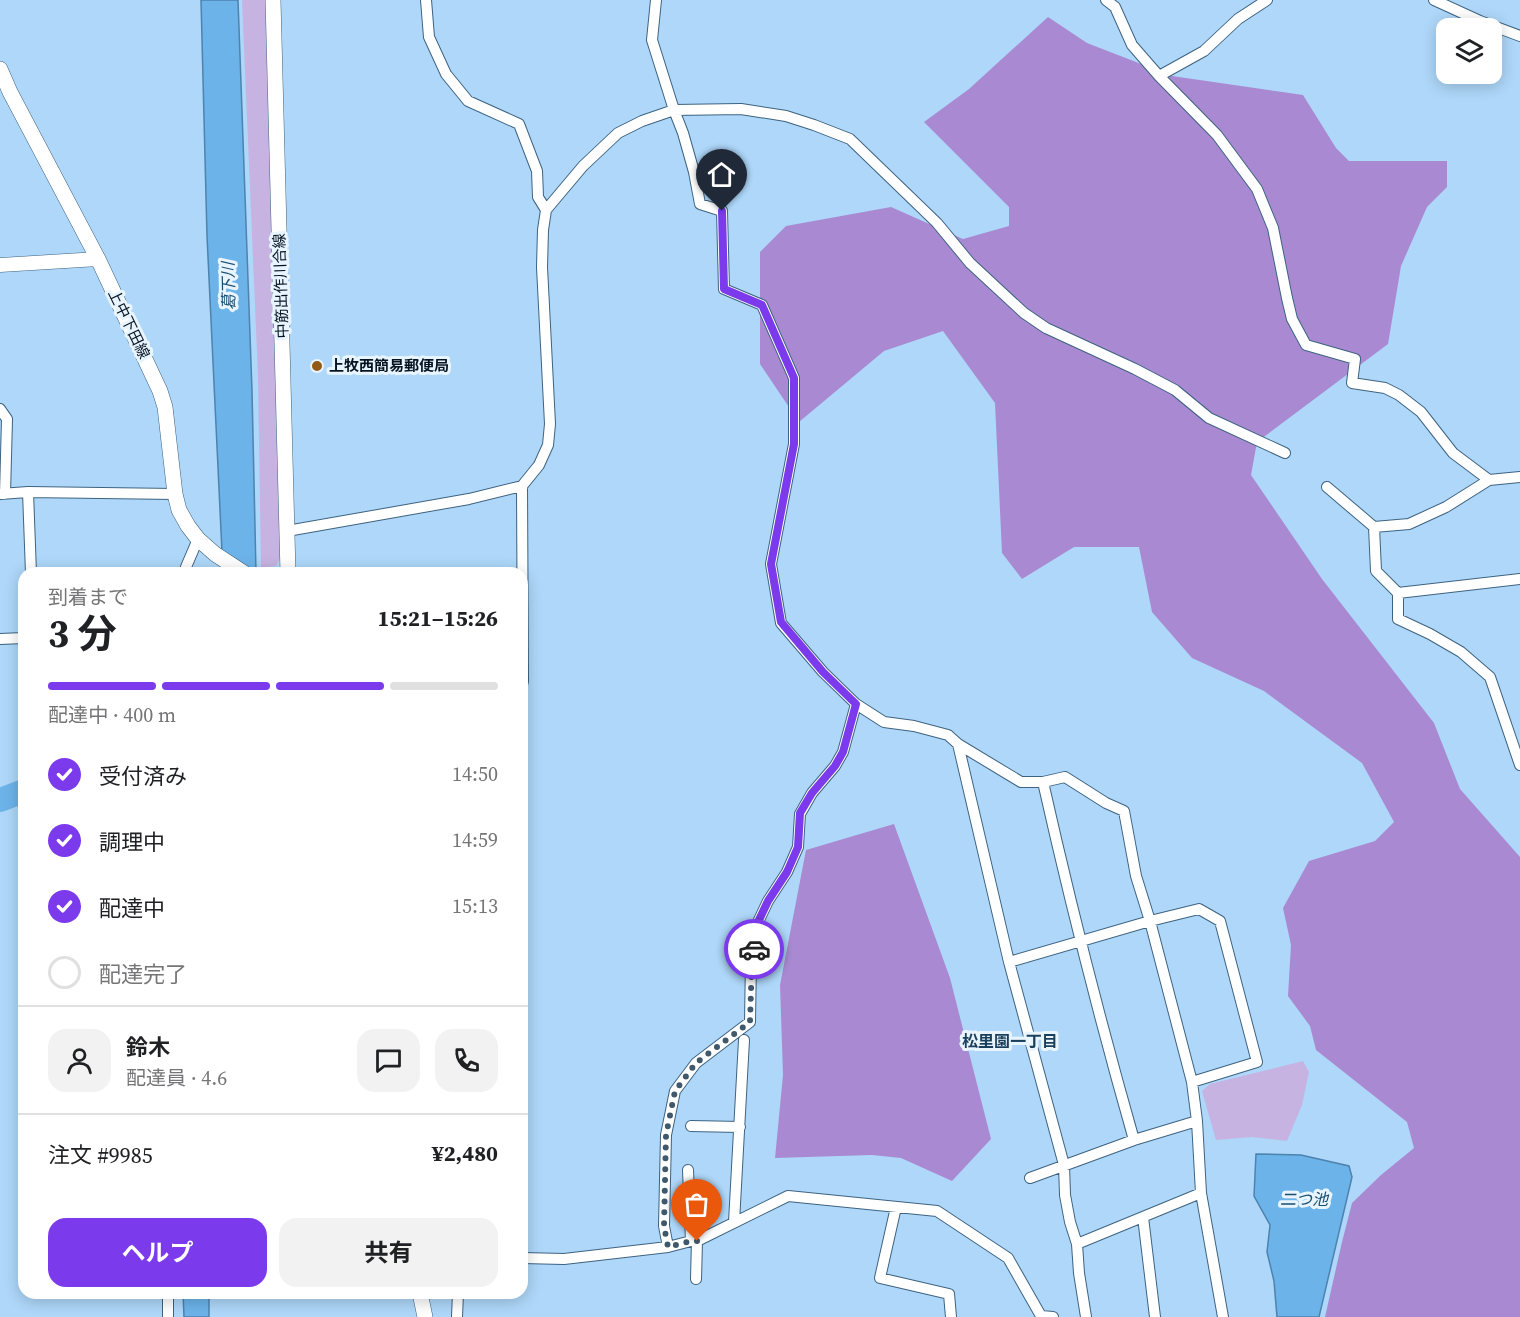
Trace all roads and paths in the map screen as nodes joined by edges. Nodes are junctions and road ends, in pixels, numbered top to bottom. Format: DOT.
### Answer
graph roads {
  1 [pos="273,0"];
  2 [pos="426,0"];
  3 [pos="656,0"];
  4 [pos="1106,0"];
  5 [pos="1267,0"];
  6 [pos="1434,0"];
  7 [pos="1520,36"];
  8 [pos="0,69"];
  9 [pos="1159,76"];
  10 [pos="674,110"];
  11 [pos="546,210"];
  12 [pos="98,259"];
  13 [pos="0,265"];
  14 [pos="0,410"];
  15 [pos="1285,453"];
  16 [pos="1520,477"];
  17 [pos="1489,480"];
  18 [pos="522,486"];
  19 [pos="1327,487"];
  20 [pos="28,492"];
  21 [pos="2,494"];
  22 [pos="175,494"];
  23 [pos="1374,527"];
  24 [pos="287,531"];
  25 [pos="198,539"];
  26 [pos="31,567"];
  27 [pos="186,567"];
  28 [pos="235,567"];
  29 [pos="288,567"];
  30 [pos="522,567"];
  31 [pos="1520,579"];
  32 [pos="1398,593"];
  33 [pos="18,638"];
  34 [pos="0,639"];
  35 [pos="856,704"];
  36 [pos="958,744"];
  37 [pos="1520,765"];
  38 [pos="1043,782"];
  39 [pos="1150,921"];
  40 [pos="1080,941"];
  41 [pos="1009,962"];
  42 [pos="744,1040"];
  43 [pos="1192,1082"];
  44 [pos="1197,1121"];
  45 [pos="691,1126"];
  46 [pos="740,1127"];
  47 [pos="1134,1140"];
  48 [pos="1064,1165"];
  49 [pos="688,1170"];
  50 [pos="1030,1178"];
  51 [pos="1201,1193"];
  52 [pos="896,1207"];
  53 [pos="1143,1217"];
  54 [pos="734,1222"];
  55 [pos="694,1241"];
  56 [pos="1077,1244"];
  57 [pos="668,1247"];
  58 [pos="528,1258"];
  59 [pos="696,1279"];
  60 [pos="168,1299"];
  61 [pos="421,1299"];
  62 [pos="458,1299"];
  63 [pos="168,1317"];
  64 [pos="424,1317"];
  65 [pos="457,1317"];
  66 [pos="951,1317"];
  67 [pos="1053,1317"];
  68 [pos="1086,1317"];
  69 [pos="1155,1317"];
  70 [pos="1223,1317"];
  1 -- 24 [label="main road, 中筋出作川合線"];
  2 -- 11 [label="street"];
  3 -- 10 [label="street"];
  4 -- 9 [label="street"];
  5 -- 9 [label="street"];
  6 -- 7 [label="street"];
  8 -- 12 [label="main road, 上中下田線"];
  9 -- 17 [label="street"];
  10 -- 11 [label="street"];
  10 -- 15 [label="street"];
  10 -- 35 [label="street"];
  11 -- 18 [label="street"];
  12 -- 13 [label="street"];
  12 -- 22 [label="main road, 上中下田線"];
  14 -- 21 [label="street"];
  16 -- 17 [label="street"];
  17 -- 23 [label="street"];
  18 -- 24 [label="street"];
  18 -- 30 [label="street"];
  19 -- 23 [label="street"];
  20 -- 21 [label="street"];
  20 -- 22 [label="street"];
  20 -- 26 [label="street"];
  22 -- 25 [label="main road, 上中下田線"];
  23 -- 32 [label="street"];
  24 -- 29 [label="main road, 中筋出作川合線"];
  25 -- 27 [label="street"];
  25 -- 28 [label="main road, 上中下田線"];
  31 -- 32 [label="street"];
  32 -- 37 [label="street"];
  33 -- 34 [label="street"];
  35 -- 36 [label="street"];
  35 -- 57 [label="street"];
  36 -- 38 [label="street"];
  36 -- 41 [label="street"];
  38 -- 39 [label="street"];
  38 -- 40 [label="street"];
  39 -- 40 [label="street"];
  39 -- 43 [label="street"];
  39 -- 43 [label="street"];
  40 -- 41 [label="street"];
  40 -- 47 [label="street"];
  41 -- 48 [label="street"];
  42 -- 46 [label="street"];
  43 -- 44 [label="street"];
  44 -- 47 [label="street"];
  44 -- 51 [label="street"];
  45 -- 46 [label="street"];
  46 -- 54 [label="street"];
  47 -- 48 [label="street"];
  48 -- 50 [label="street"];
  48 -- 56 [label="street"];
  49 -- 55 [label="street"];
  51 -- 53 [label="street"];
  51 -- 70 [label="street"];
  52 -- 54 [label="street"];
  52 -- 66 [label="street"];
  52 -- 67 [label="street"];
  53 -- 56 [label="street"];
  53 -- 69 [label="street"];
  54 -- 55 [label="street"];
  55 -- 57 [label="street"];
  55 -- 59 [label="street"];
  56 -- 68 [label="street"];
  57 -- 58 [label="street"];
  60 -- 63 [label="street"];
  61 -- 64 [label="main road"];
  62 -- 65 [label="street"];
}
